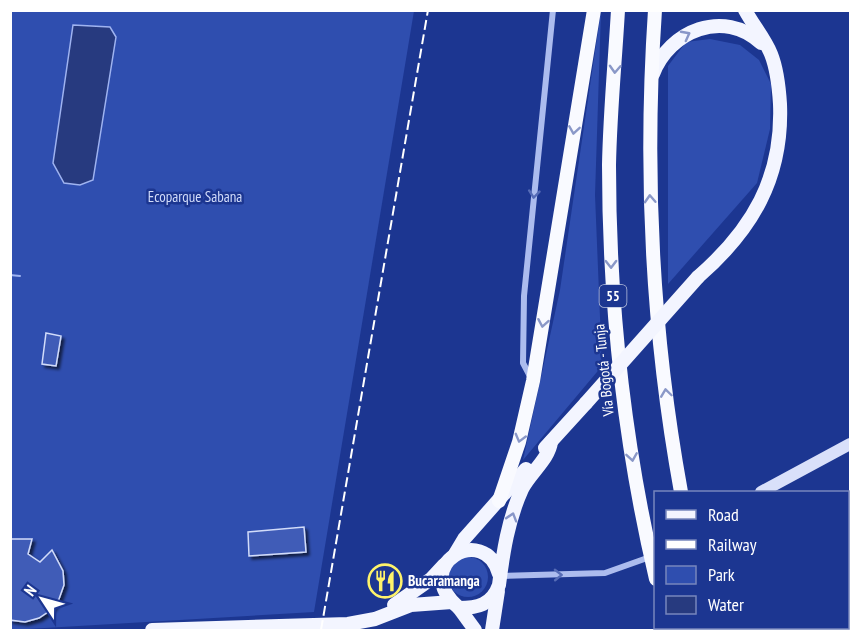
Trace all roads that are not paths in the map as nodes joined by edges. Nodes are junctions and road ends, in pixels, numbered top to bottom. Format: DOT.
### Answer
graph roads {
  1 [pos="553,10"];
  2 [pos="594,10"];
  3 [pos="618,10"];
  4 [pos="656,10"];
  5 [pos="745,10"];
  6 [pos="771,54"];
  7 [pos="651,79"];
  8 [pos="533,381"];
  9 [pos="551,442"];
  10 [pos="850,444"];
  11 [pos="681,491"];
  12 [pos="763,491"];
  13 [pos="499,501"];
  14 [pos="650,557"];
  15 [pos="451,559"];
  16 [pos="654,572"];
  17 [pos="499,579"];
  18 [pos="455,605"];
  19 [pos="370,618"];
  20 [pos="152,630"];
  21 [pos="475,630"];
  22 [pos="492,630"];
  1 -- 8 [label="street, one-way"];
  2 -- 8 [label="highway, one-way"];
  3 -- 14 [label="highway, Vía Bogotá - Tunja / 55, one-way"];
  4 -- 7 [label="highway"];
  5 -- 6 [label="main road"];
  7 -- 6 [label="main road, one-way"];
  6 -- 9 [label="main road, bridge"];
  11 -- 7 [label="highway, one-way"];
  8 -- 13 [label="highway, one-way"];
  9 -- 13 [label="main road"];
  17 -- 9 [label="main road, one-way"];
  10 -- 12 [label="main road"];
  13 -- 15 [label="main road"];
  14 -- 16 [label="highway, Vía Bogotá - Tunja / 55"];
  17 -- 14 [label="street, one-way"];
  15 -- 17 [label="main road"];
  15 -- 18 [label="main road"];
  15 -- 19 [label="main road"];
  17 -- 18 [label="main road"];
  17 -- 22 [label="main road"];
  18 -- 19 [label="main road"];
  18 -- 21 [label="main road"];
  19 -- 20 [label="main road"];
}
